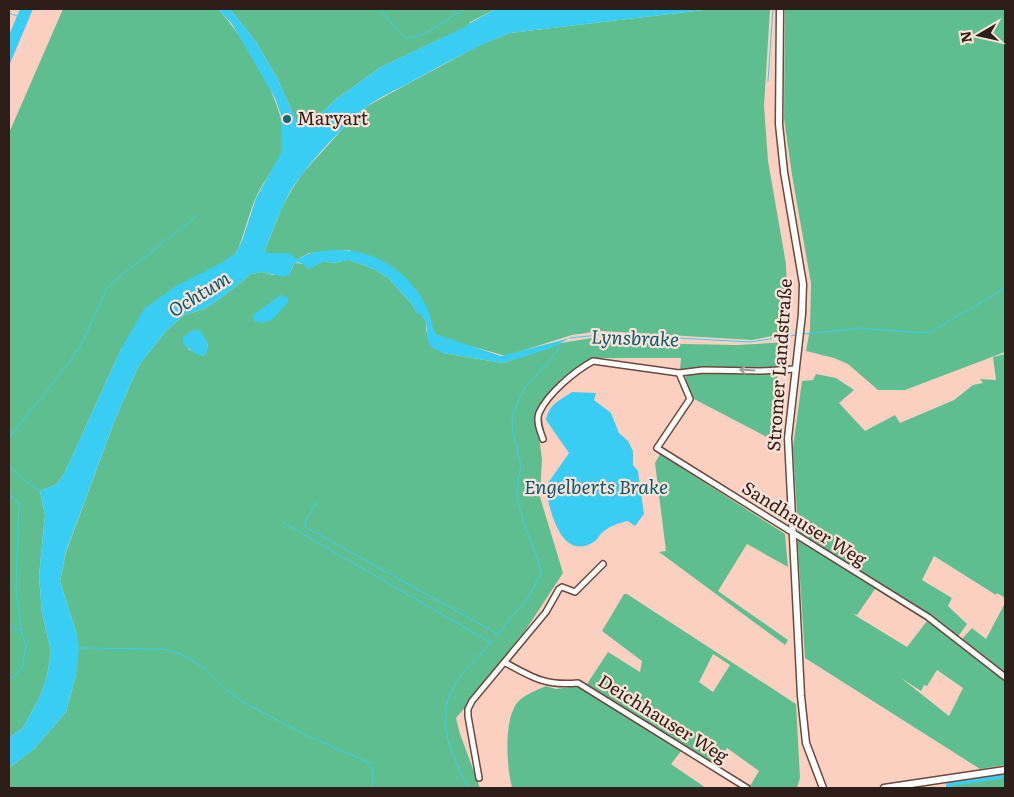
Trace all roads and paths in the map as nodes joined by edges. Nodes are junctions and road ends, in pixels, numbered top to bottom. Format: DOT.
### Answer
graph roads {
  1 [pos="780,9"];
  2 [pos="795,369"];
  3 [pos="680,373"];
  4 [pos="543,439"];
  5 [pos="793,534"];
  6 [pos="603,564"];
  7 [pos="506,663"];
  8 [pos="1005,677"];
  9 [pos="1005,770"];
  10 [pos="479,778"];
  11 [pos="821,781"];
  12 [pos="747,788"];
  13 [pos="823,788"];
  14 [pos="829,788"];
  15 [pos="884,788"];
  1 -- 2 [label="main road, Stromer Landstraße"];
  2 -- 3 [label="street, one-way"];
  2 -- 5 [label="main road, Stromer Landstraße"];
  3 -- 4 [label="street"];
  3 -- 5 [label="street, Sandhauser Weg"];
  5 -- 8 [label="street, Sandhauser Weg"];
  5 -- 11 [label="main road, Stromer Landstraße"];
  6 -- 7 [label="street"];
  7 -- 10 [label="street"];
  7 -- 12 [label="street, Deichhauser Weg"];
  9 -- 15 [label="main road"];
  11 -- 13 [label="main road, Stromer Landstraße"];
  11 -- 14 [label="main road, Stromer Landstraße"];
}
